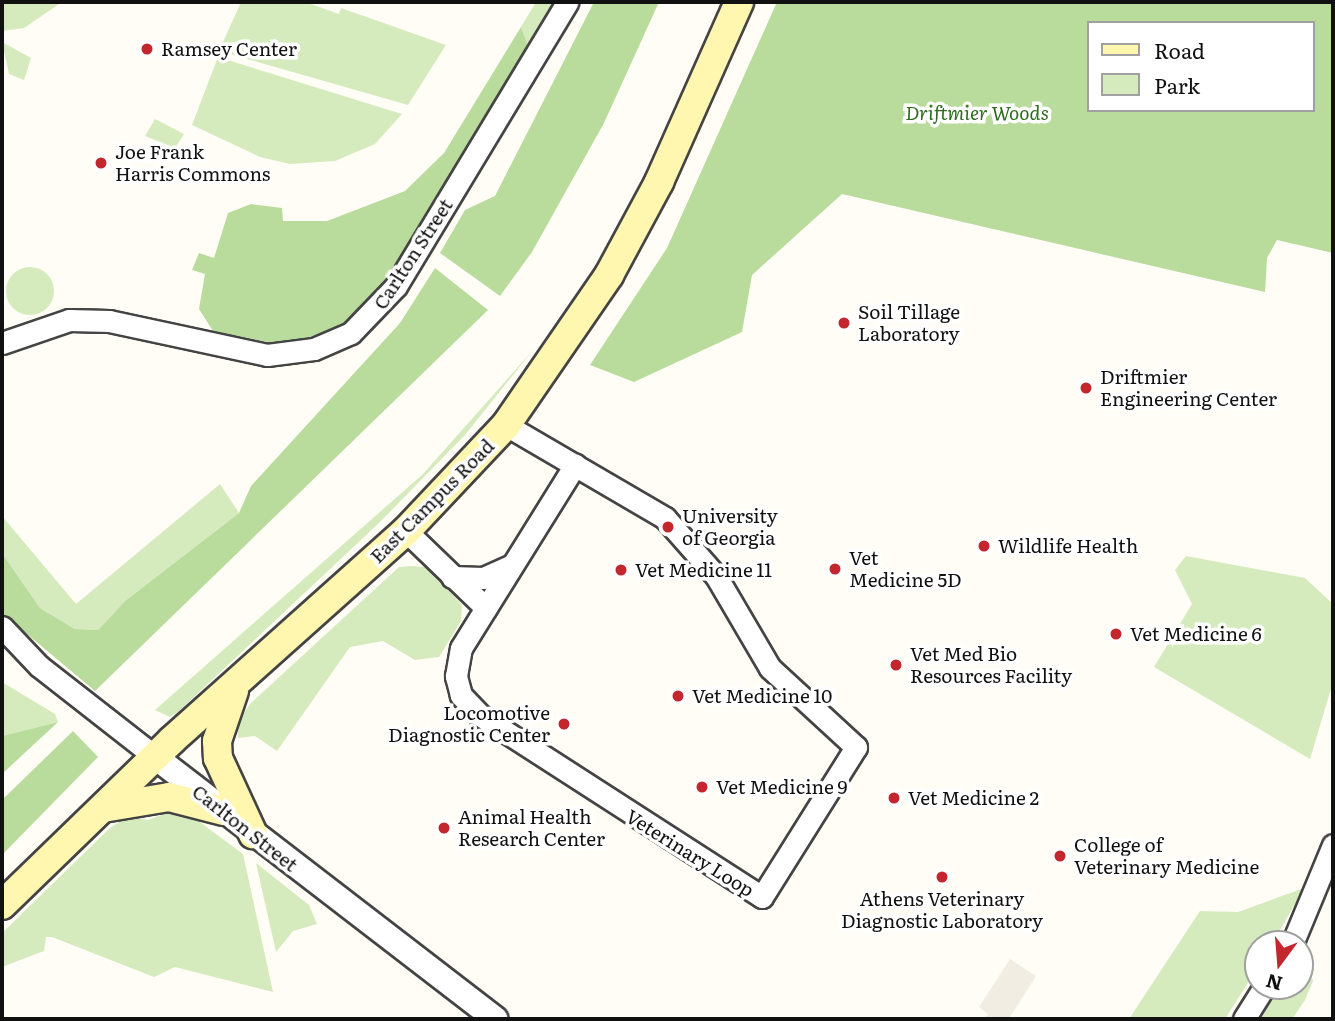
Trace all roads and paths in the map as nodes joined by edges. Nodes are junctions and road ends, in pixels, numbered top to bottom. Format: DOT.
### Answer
graph roads {
  1 [pos="567,2"];
  2 [pos="739,2"];
  3 [pos="2,343"];
  4 [pos="506,425"];
  5 [pos="575,465"];
  6 [pos="406,531"];
  7 [pos="512,565"];
  8 [pos="452,576"];
  9 [pos="486,607"];
  10 [pos="2,627"];
  11 [pos="236,689"];
  12 [pos="155,756"];
  13 [pos="100,809"];
  14 [pos="225,811"];
  15 [pos="253,834"];
  16 [pos="1333,845"];
  17 [pos="2,905"];
  18 [pos="1298,930"];
  19 [pos="1256,1000"];
  20 [pos="495,1019"];
  21 [pos="1244,1019"];
  1 -- 3 [label="street, Carlton Street"];
  2 -- 4 [label="main road, East Campus Road"];
  4 -- 5 [label="street, Veterinary Loop"];
  4 -- 6 [label="main road, East Campus Road"];
  5 -- 7 [label="street, Veterinary Loop"];
  5 -- 9 [label="street, Veterinary Loop"];
  6 -- 8 [label="street"];
  6 -- 11 [label="main road, East Campus Road"];
  7 -- 8 [label="street"];
  7 -- 9 [label="street, Veterinary Loop"];
  8 -- 9 [label="street"];
  10 -- 12 [label="street, Carlton Street"];
  11 -- 12 [label="main road, East Campus Road"];
  11 -- 15 [label="main road"];
  12 -- 13 [label="main road, East Campus Road"];
  12 -- 14 [label="street, Carlton Street"];
  13 -- 14 [label="main road"];
  13 -- 17 [label="main road, East Campus Road"];
  14 -- 15 [label="street, Carlton Street"];
  15 -- 20 [label="street, Carlton Street"];
  16 -- 18 [label="street"];
  19 -- 21 [label="street"];
}
